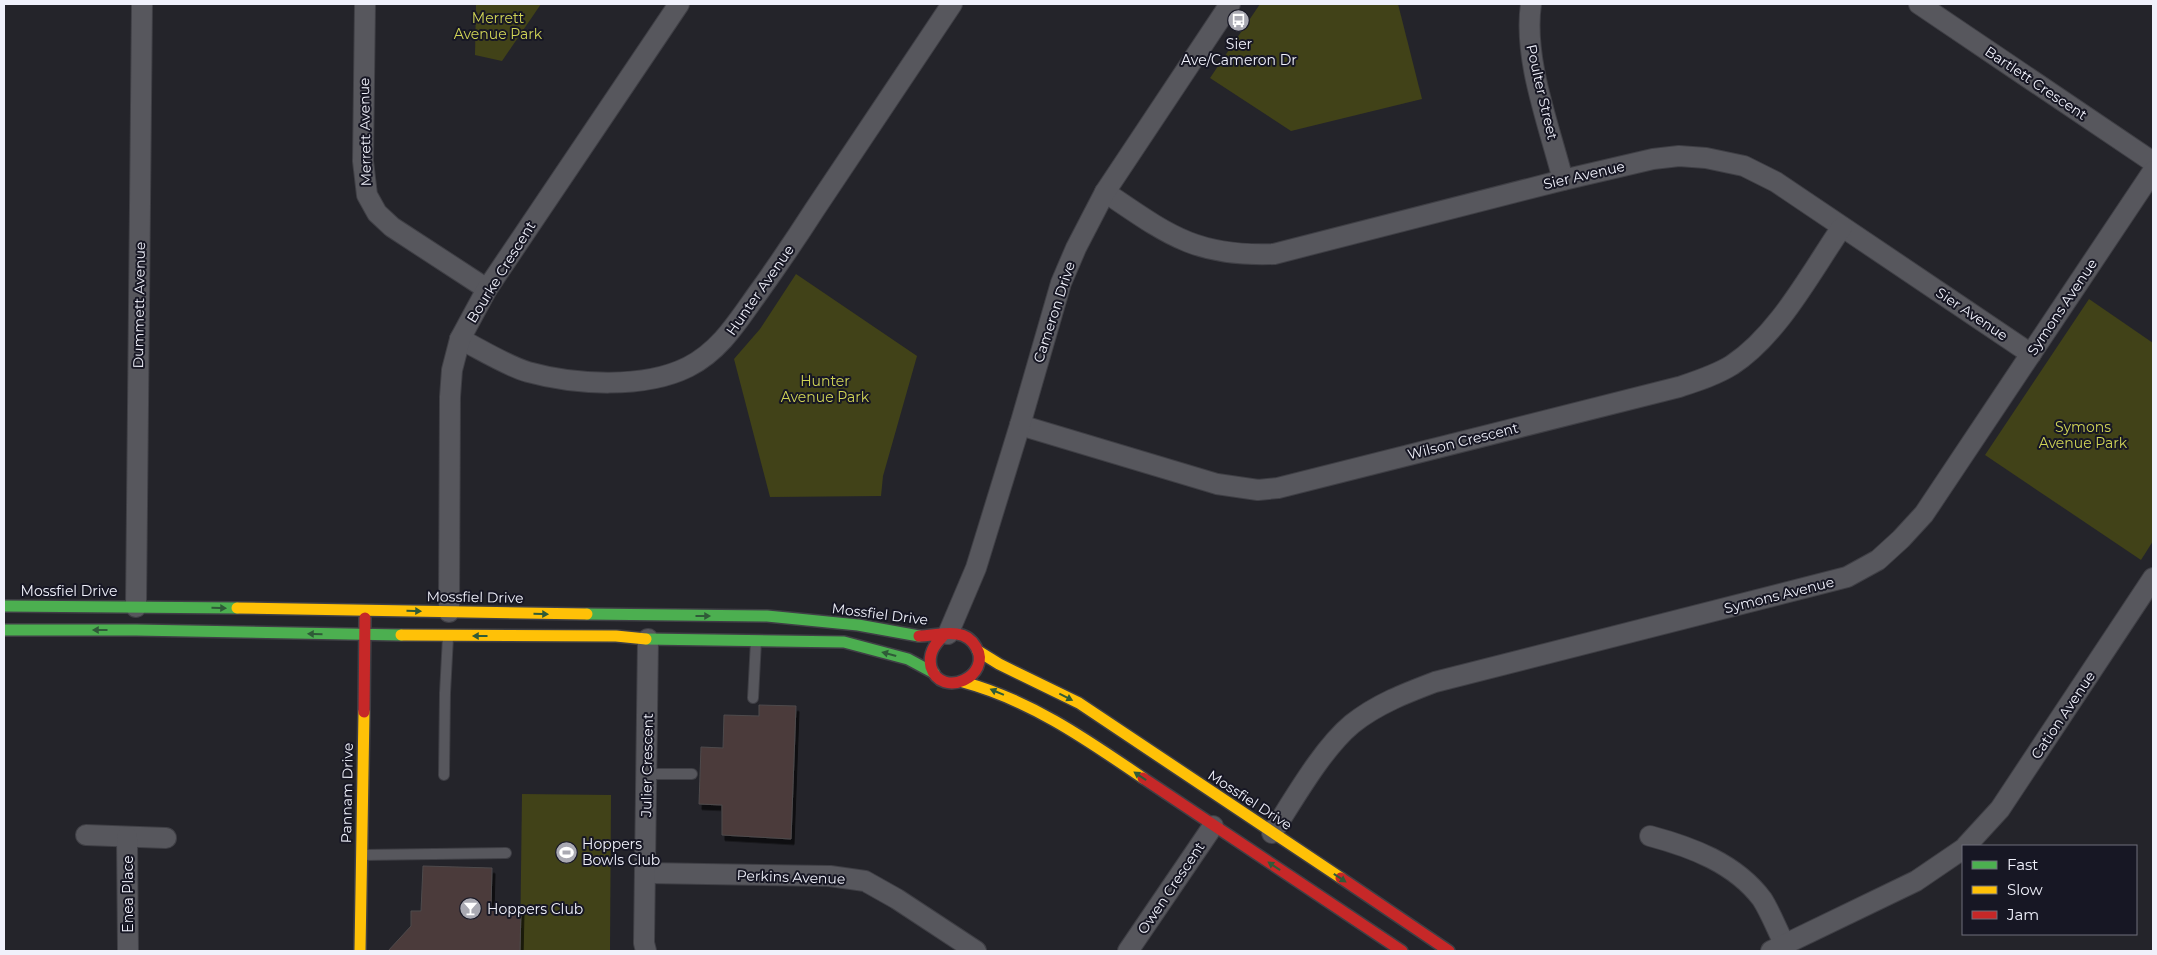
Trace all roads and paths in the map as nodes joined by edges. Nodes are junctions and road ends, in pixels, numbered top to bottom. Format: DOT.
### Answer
graph roads {
  1 [pos="142,4"];
  2 [pos="365,4"];
  3 [pos="679,4"];
  4 [pos="952,4"];
  5 [pos="1230,4"];
  6 [pos="1531,4"];
  7 [pos="1919,4"];
  8 [pos="2153,162"];
  9 [pos="2153,171"];
  10 [pos="1563,180"];
  11 [pos="1105,192"];
  12 [pos="1842,227"];
  13 [pos="487,289"];
  14 [pos="460,340"];
  15 [pos="2031,354"];
  16 [pos="1020,425"];
  17 [pos="976,568"];
  18 [pos="2153,578"];
  19 [pos="4,606"];
  20 [pos="136,607"];
  21 [pos="365,611"];
  22 [pos="449,612"];
  23 [pos="648,627"];
  24 [pos="4,630"];
  25 [pos="136,630"];
  26 [pos="364,635"];
  27 [pos="946,635"];
  28 [pos="448,636"];
  29 [pos="756,640"];
  30 [pos="976,647"];
  31 [pos="934,673"];
  32 [pos="963,682"];
  33 [pos="753,698"];
  34 [pos="648,774"];
  35 [pos="692,774"];
  36 [pos="444,775"];
  37 [pos="1221,815"];
  38 [pos="86,835"];
  39 [pos="1650,836"];
  40 [pos="127,837"];
  41 [pos="166,838"];
  42 [pos="1265,843"];
  43 [pos="1968,845"];
  44 [pos="1962,850"];
  45 [pos="506,854"];
  46 [pos="361,855"];
  47 [pos="646,873"];
  48 [pos="1778,948"];
  49 [pos="128,951"];
  50 [pos="360,951"];
  51 [pos="646,951"];
  52 [pos="976,951"];
  53 [pos="1128,951"];
  54 [pos="1402,951"];
  55 [pos="1449,951"];
  1 -- 20 [label="street, Dummett Avenue"];
  2 -- 13 [label="street, Merrett Avenue"];
  3 -- 13 [label="street, Bourke Crescent"];
  4 -- 14 [label="street, Hunter Avenue"];
  5 -- 11 [label="street, Cameron Drive"];
  6 -- 10 [label="street, Poulter Street"];
  7 -- 8 [label="street, Bartlett Crescent"];
  9 -- 15 [label="street, Symons Avenue"];
  10 -- 11 [label="street, Sier Avenue"];
  10 -- 12 [label="street, Sier Avenue"];
  11 -- 16 [label="street, Cameron Drive"];
  12 -- 15 [label="street, Sier Avenue"];
  12 -- 16 [label="street, Wilson Crescent"];
  13 -- 14 [label="street, Bourke Crescent"];
  14 -- 22 [label="street, Bourke Crescent"];
  15 -- 42 [label="street, Symons Avenue"];
  16 -- 17 [label="street, Cameron Drive"];
  17 -- 27 [label="street, Cameron Drive"];
  17 -- 30 [label="street, Cameron Drive"];
  18 -- 43 [label="street, Cation Avenue"];
  19 -- 20 [label="street, Mossfiel Drive"];
  20 -- 21 [label="street, Mossfiel Drive, one-way"];
  20 -- 25 [label="street"];
  21 -- 22 [label="street, Mossfiel Drive, one-way"];
  21 -- 26 [label="street, Pannam Drive"];
  22 -- 23 [label="street, Mossfiel Drive, one-way"];
  22 -- 28 [label="street"];
  23 -- 27 [label="street, Mossfiel Drive, one-way"];
  23 -- 28 [label="street, Mossfiel Drive, one-way"];
  23 -- 29 [label="street, Mossfiel Drive"];
  23 -- 34 [label="street, Julier Crescent"];
  25 -- 24 [label="street, Mossfiel Drive, one-way"];
  26 -- 25 [label="street, Mossfiel Drive, one-way"];
  26 -- 28 [label="street, Mossfiel Drive"];
  26 -- 46 [label="street, Pannam Drive"];
  27 -- 30 [label="street"];
  27 -- 31 [label="street"];
  28 -- 36 [label="lane"];
  31 -- 29 [label="street, Mossfiel Drive, one-way"];
  29 -- 33 [label="lane"];
  30 -- 32 [label="street"];
  30 -- 37 [label="street, Mossfiel Drive, one-way"];
  31 -- 32 [label="street"];
  37 -- 32 [label="street, Mossfiel Drive, one-way"];
  34 -- 35 [label="lane"];
  34 -- 47 [label="street, Julier Crescent"];
  37 -- 42 [label="street, Mossfiel Drive"];
  37 -- 42 [label="street, Mossfiel Drive"];
  37 -- 53 [label="street, Owen Crescent"];
  38 -- 40 [label="street, Enea Place"];
  39 -- 48 [label="street"];
  40 -- 41 [label="street, Enea Place"];
  40 -- 49 [label="street, Enea Place"];
  54 -- 42 [label="street, Mossfiel Drive, one-way"];
  42 -- 55 [label="street, Mossfiel Drive, one-way"];
  44 -- 48 [label="street, Cation Avenue"];
  45 -- 46 [label="lane"];
  46 -- 50 [label="street, Pannam Drive"];
  47 -- 51 [label="street, Julier Crescent"];
  47 -- 52 [label="street, Perkins Avenue"];
}
